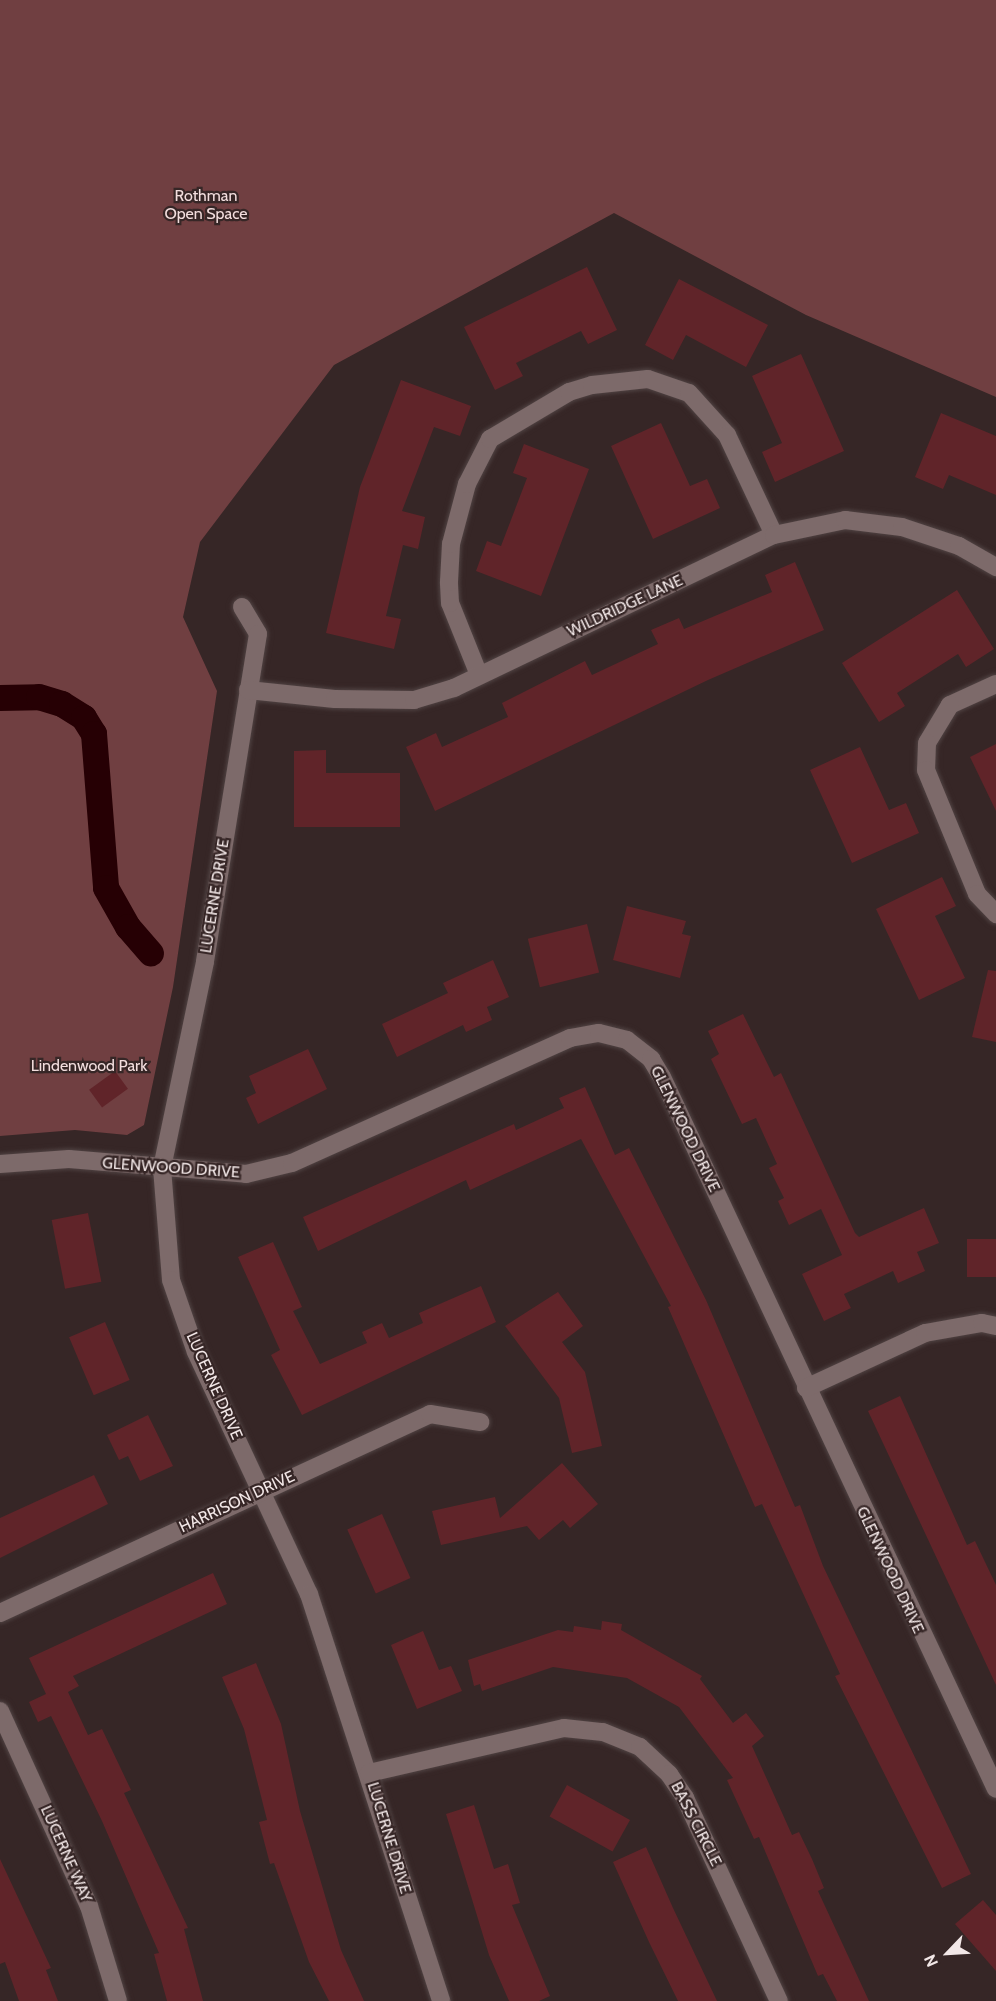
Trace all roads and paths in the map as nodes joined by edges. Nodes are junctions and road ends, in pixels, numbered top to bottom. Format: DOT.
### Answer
graph roads {
  1 [pos="774,535"];
  2 [pos="996,567"];
  3 [pos="242,607"];
  4 [pos="479,675"];
  5 [pos="996,684"];
  6 [pos="248,690"];
  7 [pos="996,914"];
  8 [pos="0,1164"];
  9 [pos="162,1168"];
  10 [pos="996,1326"];
  11 [pos="806,1388"];
  12 [pos="480,1422"];
  13 [pos="262,1490"];
  14 [pos="0,1612"];
  15 [pos="0,1711"];
  16 [pos="369,1773"];
  17 [pos="996,1789"];
  18 [pos="118,2001"];
  19 [pos="441,2001"];
  20 [pos="779,2001"];
  1 -- 2 [label="street, WILDRIDGE LANE"];
  1 -- 4 [label="street, WILDRIDGE LANE"];
  1 -- 4 [label="street"];
  3 -- 6 [label="street, LUCERNE DRIVE"];
  4 -- 6 [label="street, WILDRIDGE LANE"];
  5 -- 7 [label="street"];
  6 -- 9 [label="street, LUCERNE DRIVE"];
  8 -- 9 [label="street, GLENWOOD DRIVE"];
  9 -- 11 [label="street, GLENWOOD DRIVE"];
  9 -- 13 [label="street, LUCERNE DRIVE"];
  10 -- 11 [label="street"];
  11 -- 17 [label="street, GLENWOOD DRIVE"];
  12 -- 13 [label="street, HARRISON DRIVE"];
  13 -- 14 [label="street, HARRISON DRIVE"];
  13 -- 16 [label="street, LUCERNE DRIVE"];
  15 -- 18 [label="street, LUCERNE WAY"];
  16 -- 19 [label="street, LUCERNE DRIVE"];
  16 -- 20 [label="street, BASS CIRCLE"];
}
